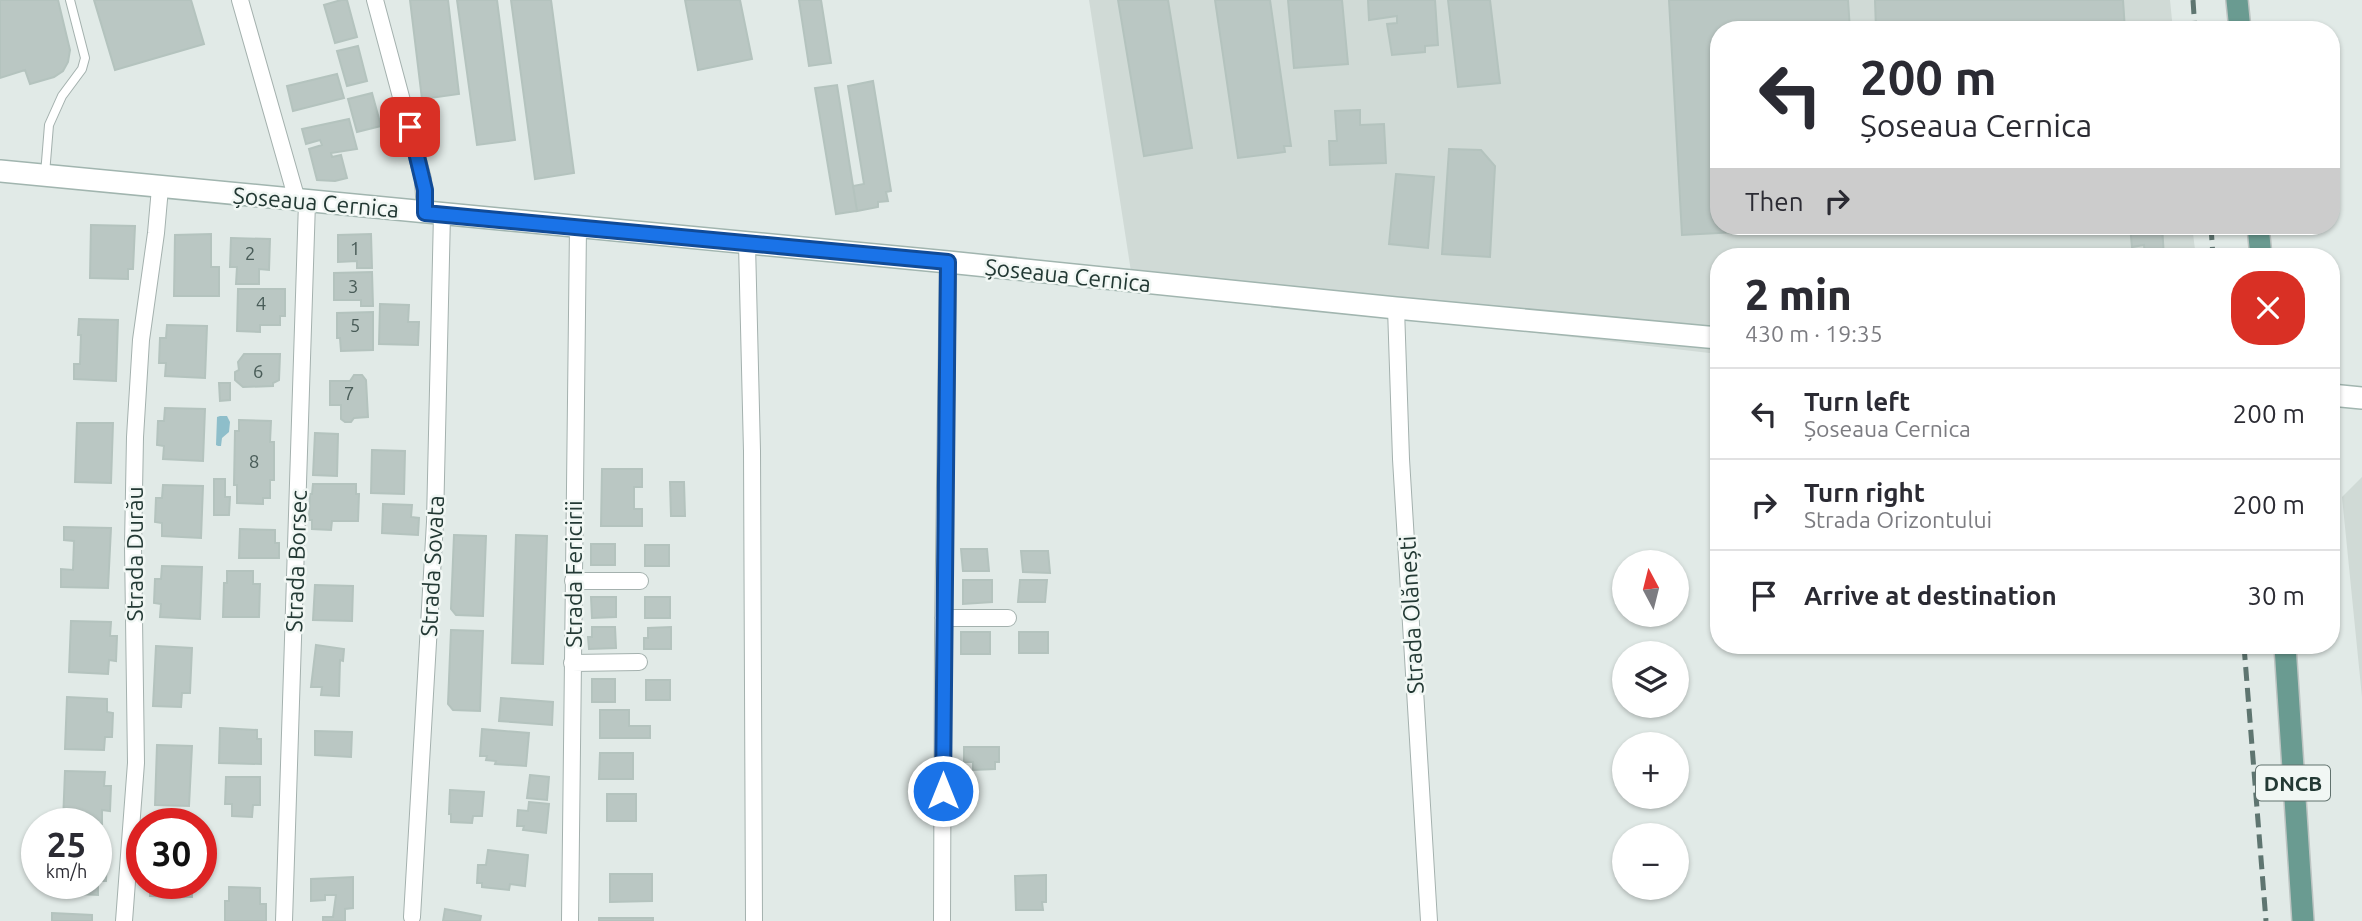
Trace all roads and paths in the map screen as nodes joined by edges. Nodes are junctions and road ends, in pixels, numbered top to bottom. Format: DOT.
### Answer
graph roads {
  1 [pos="70,0"];
  2 [pos="240,0"];
  3 [pos="375,0"];
  4 [pos="2237,0"];
  5 [pos="2239,21"];
  6 [pos="0,171"];
  7 [pos="45,176"];
  8 [pos="160,188"];
  9 [pos="302,201"];
  10 [pos="434,214"];
  11 [pos="578,227"];
  12 [pos="747,244"];
  13 [pos="948,262"];
  14 [pos="1396,308"];
  15 [pos="1710,337"];
  16 [pos="2340,396"];
  17 [pos="2362,398"];
  18 [pos="572,581"];
  19 [pos="639,581"];
  20 [pos="943,618"];
  21 [pos="1007,618"];
  22 [pos="2286,654"];
  23 [pos="639,662"];
  24 [pos="572,663"];
  25 [pos="412,917"];
  26 [pos="124,921"];
  27 [pos="284,921"];
  28 [pos="570,921"];
  29 [pos="754,921"];
  30 [pos="942,921"];
  31 [pos="1429,921"];
  32 [pos="2303,921"];
  1 -- 7 [label="lane"];
  2 -- 9 [label="street, Strada Borsec"];
  3 -- 10 [label="street, Strada Sovata"];
  4 -- 5 [label="main road"];
  6 -- 7 [label="street, Șoseaua Cernica"];
  7 -- 8 [label="street, Șoseaua Cernica"];
  8 -- 9 [label="street, Șoseaua Cernica"];
  8 -- 26 [label="street, Strada Durău"];
  9 -- 10 [label="street, Șoseaua Cernica"];
  9 -- 27 [label="street, Strada Borsec"];
  10 -- 11 [label="street, Șoseaua Cernica"];
  10 -- 25 [label="street, Strada Sovata"];
  11 -- 12 [label="street, Șoseaua Cernica"];
  11 -- 18 [label="street, Strada Fericirii"];
  12 -- 13 [label="street, Șoseaua Cernica"];
  12 -- 29 [label="street"];
  13 -- 14 [label="street, Șoseaua Cernica"];
  13 -- 20 [label="street"];
  14 -- 15 [label="street, Șoseaua Cernica"];
  14 -- 31 [label="street, Strada Olănești"];
  16 -- 17 [label="street"];
  18 -- 19 [label="street"];
  18 -- 24 [label="street, Strada Fericirii"];
  20 -- 21 [label="street"];
  20 -- 30 [label="street"];
  22 -- 32 [label="main road, DNCB"];
  23 -- 24 [label="street"];
  24 -- 28 [label="street, Strada Fericirii"];
}
